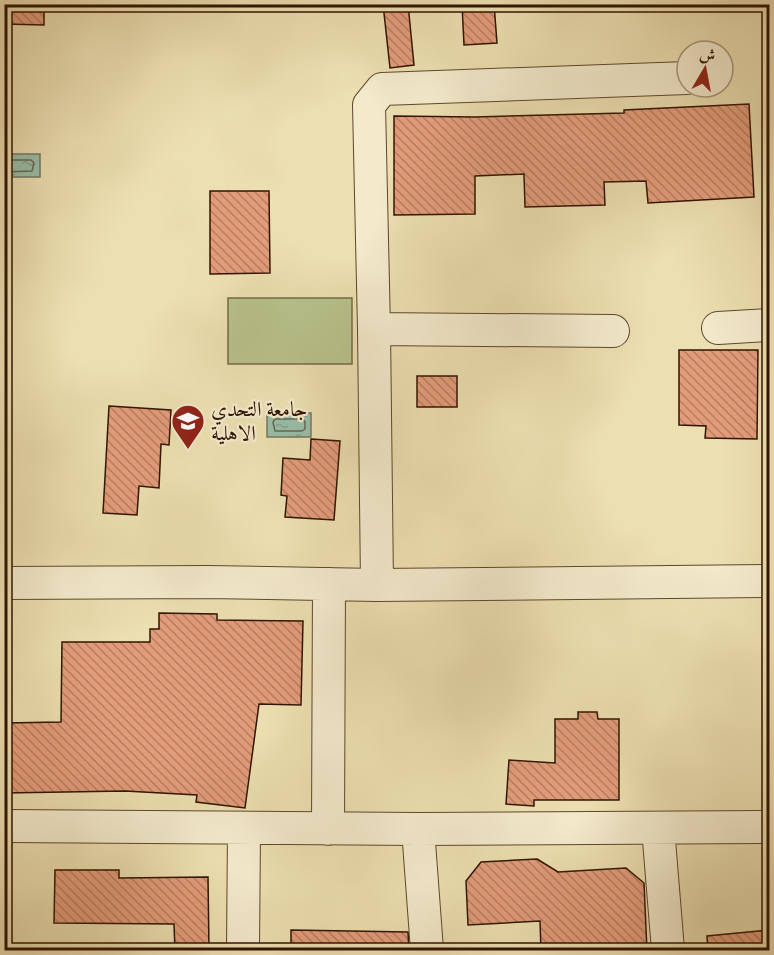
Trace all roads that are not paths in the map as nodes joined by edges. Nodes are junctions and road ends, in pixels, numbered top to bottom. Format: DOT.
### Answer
graph roads {
  1 [pos="675,78"];
  2 [pos="770,325"];
  3 [pos="718,328"];
  4 [pos="374,329"];
  5 [pos="613,331"];
  6 [pos="770,581"];
  7 [pos="4,583"];
  8 [pos="329,584"];
  9 [pos="377,585"];
  10 [pos="4,826"];
  11 [pos="770,827"];
  12 [pos="658,828"];
  13 [pos="244,829"];
  14 [pos="328,829"];
  15 [pos="418,829"];
  16 [pos="243,951"];
  17 [pos="427,951"];
  18 [pos="668,951"];
  1 -- 4 [label="street"];
  2 -- 3 [label="street"];
  4 -- 5 [label="street"];
  4 -- 9 [label="street"];
  6 -- 9 [label="street"];
  7 -- 8 [label="street"];
  8 -- 9 [label="street"];
  8 -- 14 [label="street"];
  10 -- 13 [label="street"];
  11 -- 12 [label="street"];
  12 -- 15 [label="street"];
  12 -- 18 [label="street"];
  13 -- 14 [label="street"];
  13 -- 16 [label="street"];
  14 -- 15 [label="street"];
  15 -- 17 [label="street"];
}
